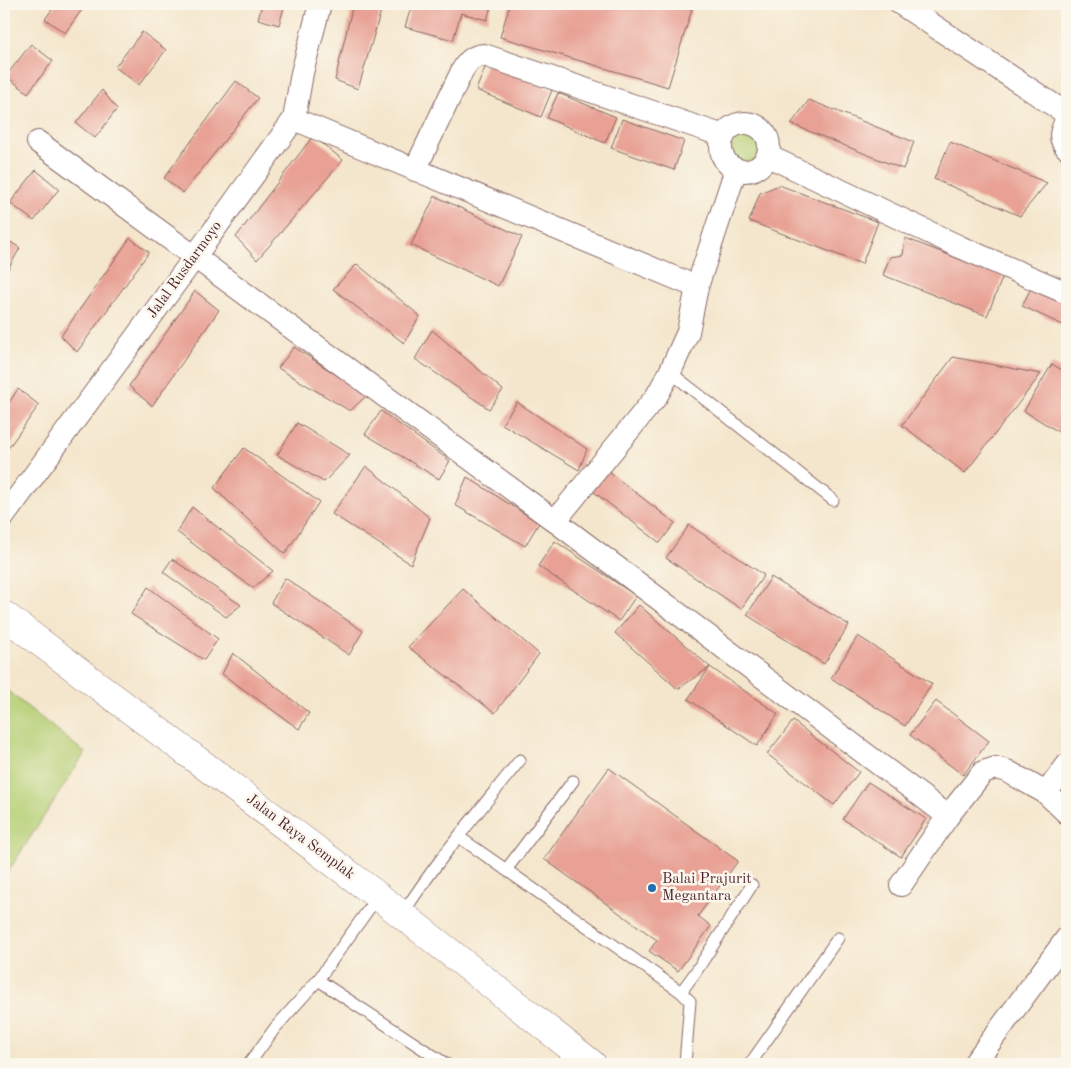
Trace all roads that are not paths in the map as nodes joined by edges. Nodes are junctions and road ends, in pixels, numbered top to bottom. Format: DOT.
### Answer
graph roads {
  1 [pos="320,4"];
  2 [pos="907,6"];
  3 [pos="294,119"];
  4 [pos="724,136"];
  5 [pos="38,142"];
  6 [pos="1067,148"];
  7 [pos="768,156"];
  8 [pos="736,169"];
  9 [pos="415,170"];
  10 [pos="194,257"];
  11 [pos="697,287"];
  12 [pos="1067,293"];
  13 [pos="670,372"];
  14 [pos="833,500"];
  15 [pos="4,516"];
  16 [pos="555,521"];
  17 [pos="4,615"];
  18 [pos="520,760"];
  19 [pos="1067,764"];
  20 [pos="572,781"];
  21 [pos="1046,794"];
  22 [pos="1067,814"];
  23 [pos="948,816"];
  24 [pos="458,837"];
  25 [pos="506,870"];
  26 [pos="752,885"];
  27 [pos="900,885"];
  28 [pos="378,896"];
  29 [pos="402,915"];
  30 [pos="838,938"];
  31 [pos="1067,938"];
  32 [pos="318,980"];
  33 [pos="681,992"];
  34 [pos="249,1064"];
  35 [pos="446,1064"];
  36 [pos="592,1064"];
  37 [pos="685,1064"];
  38 [pos="750,1064"];
  39 [pos="974,1064"];
  1 -- 3 [label="street, Jalal Rusdarmoyo"];
  2 -- 6 [label="street"];
  3 -- 9 [label="street"];
  3 -- 10 [label="street, Jalal Rusdarmoyo"];
  4 -- 7 [label="street"];
  4 -- 8 [label="street"];
  4 -- 9 [label="street"];
  5 -- 10 [label="street"];
  7 -- 8 [label="street"];
  7 -- 12 [label="street"];
  8 -- 11 [label="street"];
  9 -- 11 [label="street"];
  10 -- 15 [label="street, Jalal Rusdarmoyo"];
  10 -- 16 [label="street"];
  11 -- 13 [label="street"];
  13 -- 14 [label="lane"];
  13 -- 16 [label="street"];
  16 -- 23 [label="street"];
  17 -- 28 [label="main road, Jalan Raya Semplak"];
  18 -- 24 [label="lane"];
  19 -- 21 [label="street"];
  20 -- 25 [label="lane"];
  21 -- 22 [label="street"];
  21 -- 23 [label="street"];
  23 -- 27 [label="street"];
  24 -- 25 [label="lane"];
  24 -- 29 [label="lane"];
  25 -- 33 [label="lane"];
  26 -- 33 [label="lane"];
  28 -- 29 [label="main road, Jalan Raya Semplak"];
  28 -- 32 [label="lane"];
  29 -- 36 [label="main road, Jalan Raya Semplak"];
  30 -- 38 [label="lane"];
  31 -- 39 [label="street"];
  32 -- 34 [label="lane"];
  32 -- 35 [label="lane"];
  33 -- 37 [label="lane"];
}
